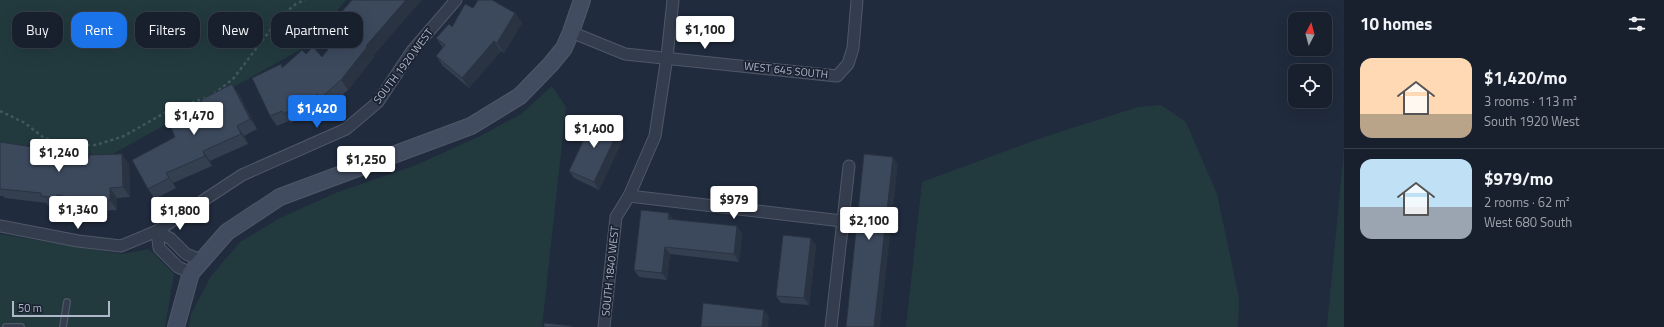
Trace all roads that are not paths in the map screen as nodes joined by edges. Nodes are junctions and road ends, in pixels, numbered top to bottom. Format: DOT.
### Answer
graph roads {
  1 [pos="456,0"];
  2 [pos="582,0"];
  3 [pos="673,0"];
  4 [pos="857,0"];
  5 [pos="571,32"];
  6 [pos="667,57"];
  7 [pos="849,166"];
  8 [pos="629,196"];
  9 [pos="842,221"];
  10 [pos="0,226"];
  11 [pos="157,231"];
  12 [pos="201,260"];
  13 [pos="185,270"];
  14 [pos="67,302"];
  15 [pos="6,327"];
  16 [pos="21,327"];
  17 [pos="62,327"];
  18 [pos="176,327"];
  19 [pos="604,327"];
  20 [pos="831,327"];
  1 -- 11 [label="street, SOUTH 1920 WEST"];
  2 -- 5 [label="street"];
  3 -- 6 [label="street, SOUTH 1840 WEST"];
  4 -- 6 [label="street, WEST 645 SOUTH"];
  5 -- 6 [label="street, WEST 645 SOUTH"];
  5 -- 12 [label="street"];
  6 -- 8 [label="street, SOUTH 1840 WEST"];
  7 -- 9 [label="street"];
  8 -- 9 [label="street"];
  8 -- 19 [label="street, SOUTH 1840 WEST"];
  9 -- 20 [label="street"];
  10 -- 11 [label="street, SOUTH 1920 WEST"];
  11 -- 12 [label="street"];
  11 -- 13 [label="street"];
  12 -- 13 [label="street"];
  13 -- 18 [label="street"];
  14 -- 17 [label="lane"];
  15 -- 16 [label="lane"];
}
